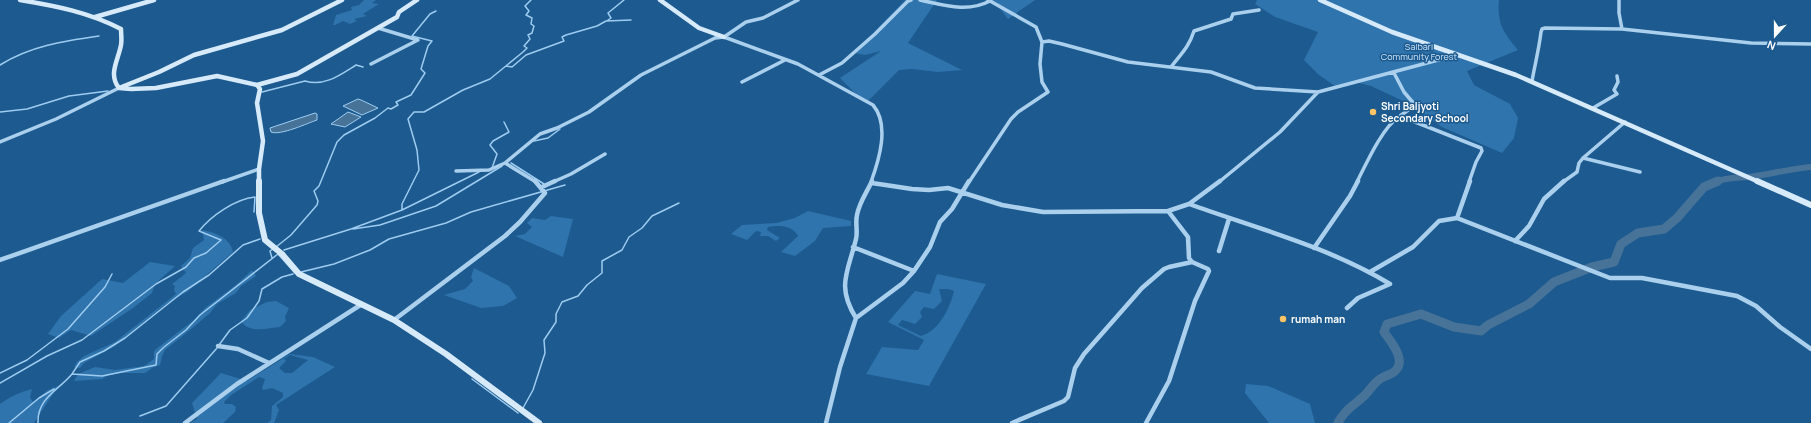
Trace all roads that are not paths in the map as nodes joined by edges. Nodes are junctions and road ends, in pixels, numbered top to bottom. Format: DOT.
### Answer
graph roads {
  1 [pos="20,0"];
  2 [pos="154,0"];
  3 [pos="342,0"];
  4 [pos="417,0"];
  5 [pos="660,0"];
  6 [pos="798,0"];
  7 [pos="911,0"];
  8 [pos="920,0"];
  9 [pos="990,0"];
  10 [pos="1320,0"];
  11 [pos="1619,0"];
  12 [pos="1259,10"];
  13 [pos="93,18"];
  14 [pos="378,28"];
  15 [pos="1622,29"];
  16 [pos="724,37"];
  17 [pos="1042,42"];
  18 [pos="1811,44"];
  19 [pos="1457,55"];
  20 [pos="785,60"];
  21 [pos="371,64"];
  22 [pos="1171,67"];
  23 [pos="1394,73"];
  24 [pos="819,75"];
  25 [pos="1617,76"];
  26 [pos="1532,81"];
  27 [pos="742,82"];
  28 [pos="257,86"];
  29 [pos="119,88"];
  30 [pos="1318,92"];
  31 [pos="1593,108"];
  32 [pos="1400,116"];
  33 [pos="1625,122"];
  34 [pos="0,142"];
  35 [pos="605,154"];
  36 [pos="1583,158"];
  37 [pos="508,165"];
  38 [pos="259,169"];
  39 [pos="456,171"];
  40 [pos="1640,172"];
  41 [pos="872,183"];
  42 [pos="542,187"];
  43 [pos="962,192"];
  44 [pos="1190,204"];
  45 [pos="1811,204"];
  46 [pos="1168,211"];
  47 [pos="1229,218"];
  48 [pos="1457,218"];
  49 [pos="1515,241"];
  50 [pos="853,247"];
  51 [pos="1314,248"];
  52 [pos="1219,251"];
  53 [pos="0,260"];
  54 [pos="1192,262"];
  55 [pos="914,271"];
  56 [pos="1370,272"];
  57 [pos="362,304"];
  58 [pos="1347,308"];
  59 [pos="856,318"];
  60 [pos="394,320"];
  61 [pos="218,346"];
  62 [pos="1811,349"];
  63 [pos="269,363"];
  64 [pos="185,423"];
  65 [pos="540,423"];
  66 [pos="826,423"];
  67 [pos="1012,423"];
  68 [pos="1146,423"];
  1 -- 13 [label="street"];
  2 -- 13 [label="street"];
  3 -- 29 [label="street"];
  4 -- 14 [label="street"];
  5 -- 16 [label="street"];
  6 -- 16 [label="street"];
  7 -- 24 [label="street"];
  8 -- 9 [label="street"];
  9 -- 17 [label="street"];
  10 -- 19 [label="street"];
  11 -- 15 [label="street"];
  12 -- 22 [label="street"];
  13 -- 29 [label="street"];
  14 -- 21 [label="street"];
  14 -- 28 [label="street"];
  15 -- 18 [label="street"];
  15 -- 26 [label="street"];
  16 -- 20 [label="street"];
  16 -- 37 [label="street"];
  17 -- 22 [label="street"];
  17 -- 43 [label="street"];
  19 -- 23 [label="street"];
  19 -- 26 [label="street"];
  20 -- 24 [label="street"];
  20 -- 27 [label="street"];
  22 -- 30 [label="street"];
  23 -- 30 [label="street"];
  23 -- 32 [label="street"];
  24 -- 41 [label="street"];
  25 -- 31 [label="street"];
  26 -- 31 [label="street"];
  28 -- 29 [label="street"];
  28 -- 38 [label="street"];
  29 -- 34 [label="street"];
  30 -- 44 [label="street"];
  31 -- 33 [label="street"];
  32 -- 48 [label="street"];
  32 -- 51 [label="street"];
  33 -- 36 [label="street"];
  33 -- 45 [label="street"];
  35 -- 42 [label="street"];
  36 -- 40 [label="street"];
  36 -- 49 [label="street"];
  37 -- 39 [label="street"];
  37 -- 42 [label="street"];
  38 -- 53 [label="street"];
  38 -- 57 [label="street"];
  41 -- 43 [label="street"];
  41 -- 50 [label="street"];
  42 -- 60 [label="street"];
  43 -- 46 [label="street"];
  43 -- 55 [label="street"];
  44 -- 46 [label="street"];
  44 -- 47 [label="street"];
  46 -- 54 [label="street"];
  47 -- 51 [label="street"];
  47 -- 52 [label="street"];
  48 -- 49 [label="street"];
  48 -- 56 [label="street"];
  49 -- 62 [label="street"];
  50 -- 55 [label="street"];
  50 -- 59 [label="street"];
  51 -- 56 [label="street"];
  54 -- 67 [label="street"];
  54 -- 68 [label="street"];
  55 -- 59 [label="street"];
  56 -- 58 [label="street"];
  57 -- 60 [label="street"];
  57 -- 63 [label="street"];
  59 -- 66 [label="street"];
  60 -- 65 [label="street"];
  61 -- 63 [label="street"];
  63 -- 64 [label="street"];
}
